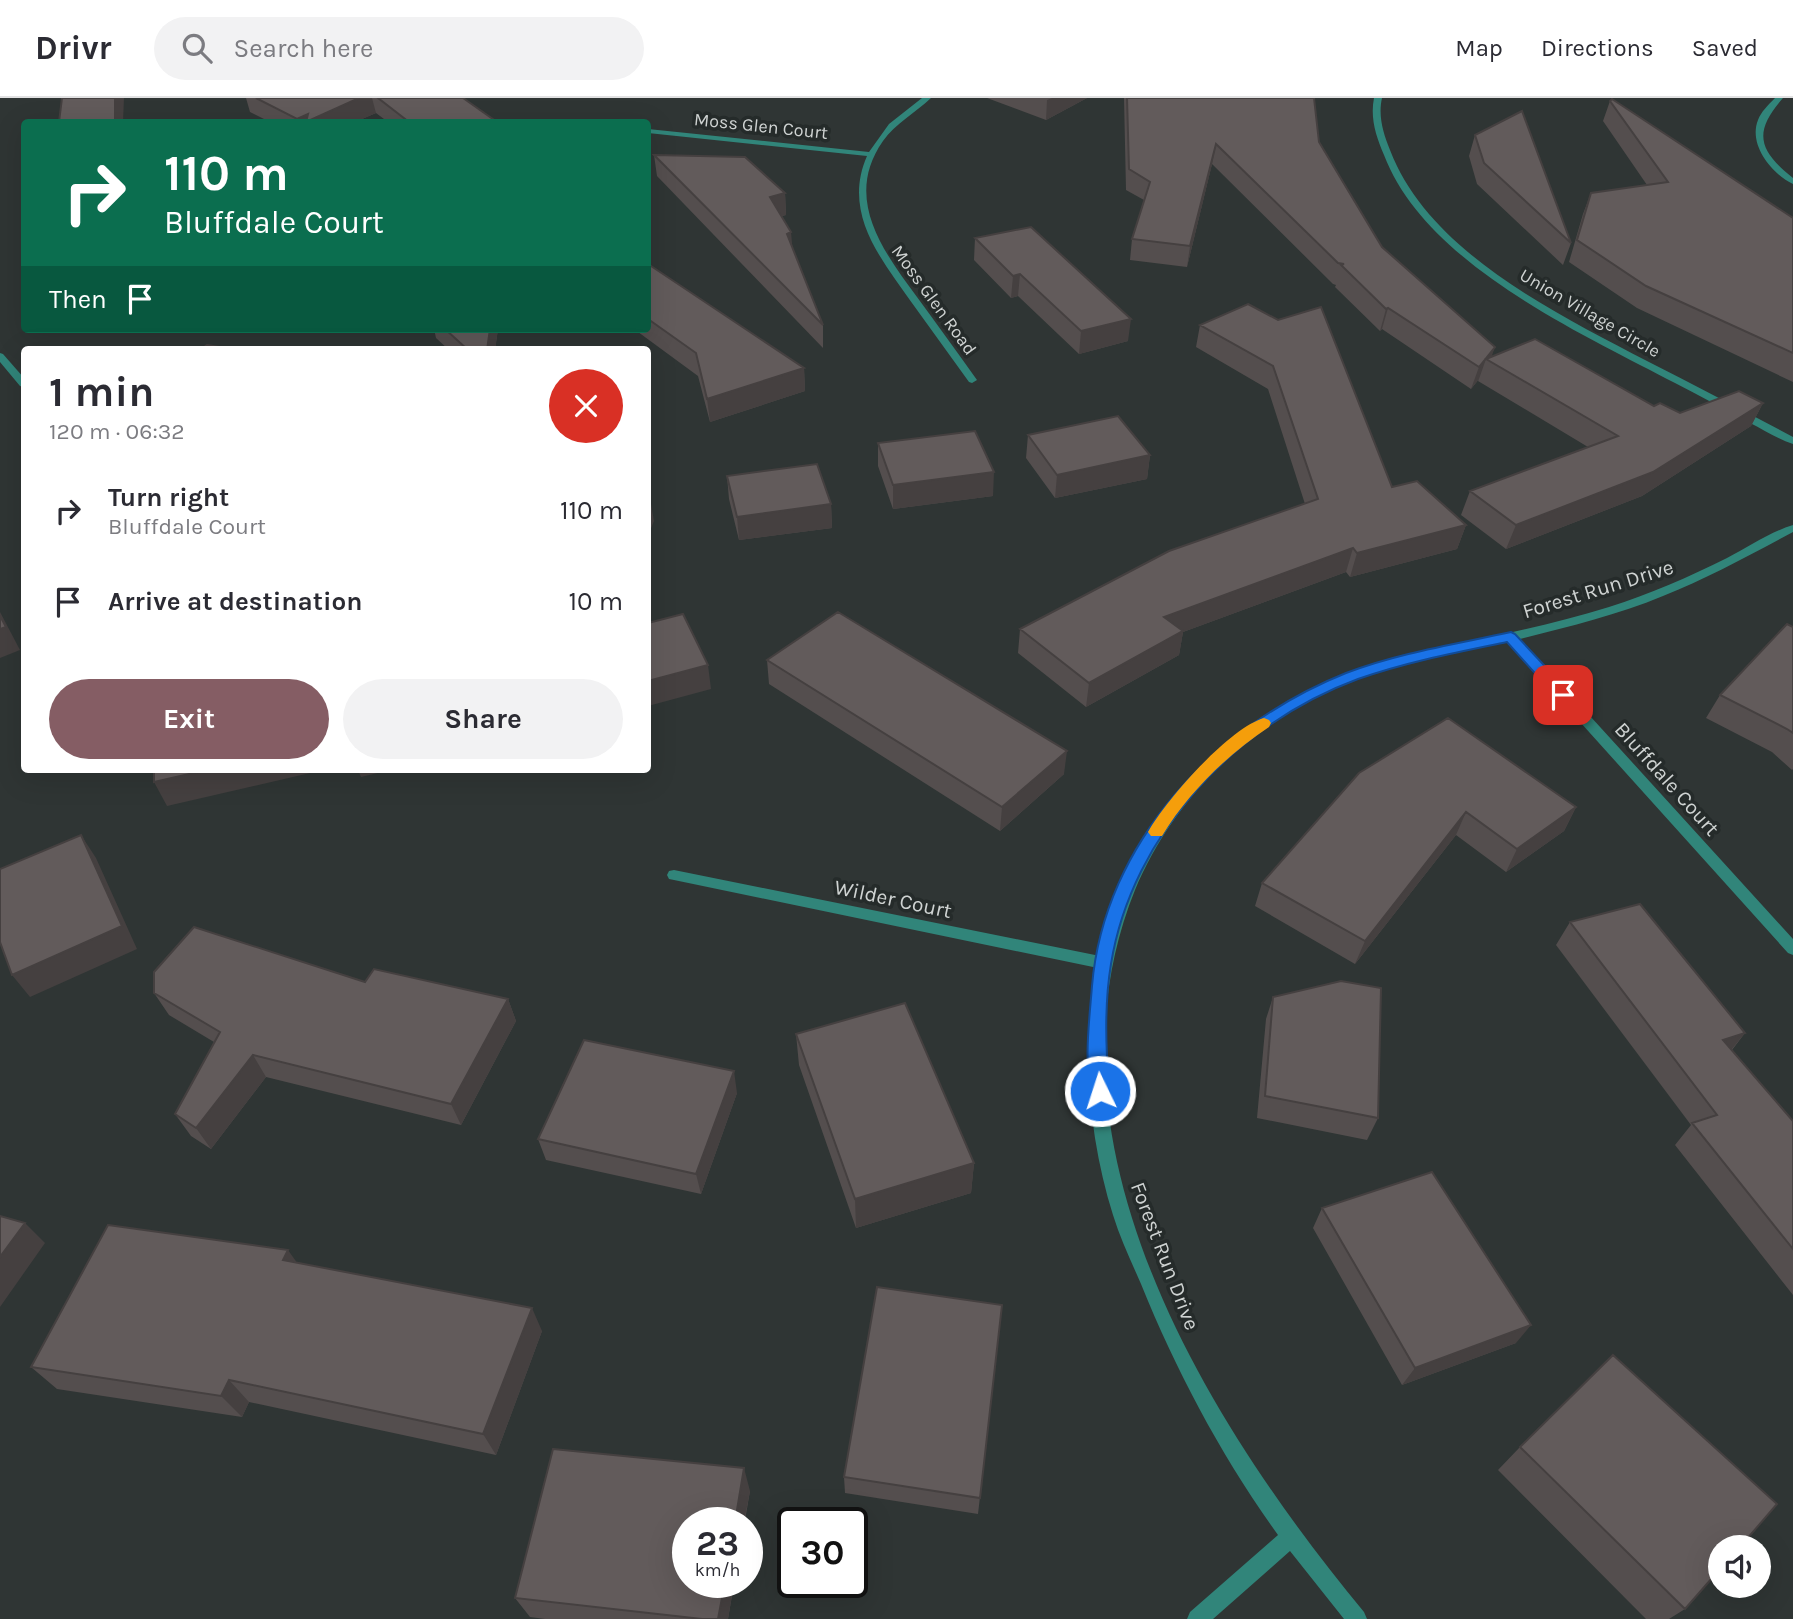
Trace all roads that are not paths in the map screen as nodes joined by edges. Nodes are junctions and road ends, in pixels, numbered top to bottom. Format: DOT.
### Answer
graph roads {
  1 [pos="927,98"];
  2 [pos="1378,98"];
  3 [pos="1779,98"];
  4 [pos="651,131"];
  5 [pos="870,154"];
  6 [pos="1793,182"];
  7 [pos="0,356"];
  8 [pos="21,380"];
  9 [pos="972,380"];
  10 [pos="1793,441"];
  11 [pos="1793,528"];
  12 [pos="1511,637"];
  13 [pos="674,875"];
  14 [pos="1793,949"];
  15 [pos="1103,964"];
  16 [pos="1291,1537"];
  17 [pos="1197,1619"];
  18 [pos="1357,1619"];
  1 -- 5 [label="street, Moss Glen Road"];
  2 -- 10 [label="street, Union Village Circle"];
  3 -- 6 [label="street"];
  4 -- 5 [label="street, Moss Glen Court"];
  5 -- 9 [label="street, Moss Glen Road"];
  7 -- 8 [label="street"];
  11 -- 12 [label="street, Forest Run Drive"];
  12 -- 14 [label="street, Bluffdale Court"];
  12 -- 15 [label="street, Forest Run Drive"];
  13 -- 15 [label="street, Wilder Court"];
  15 -- 16 [label="street, Forest Run Drive"];
  16 -- 17 [label="street"];
  16 -- 18 [label="street, Forest Run Drive"];
}
